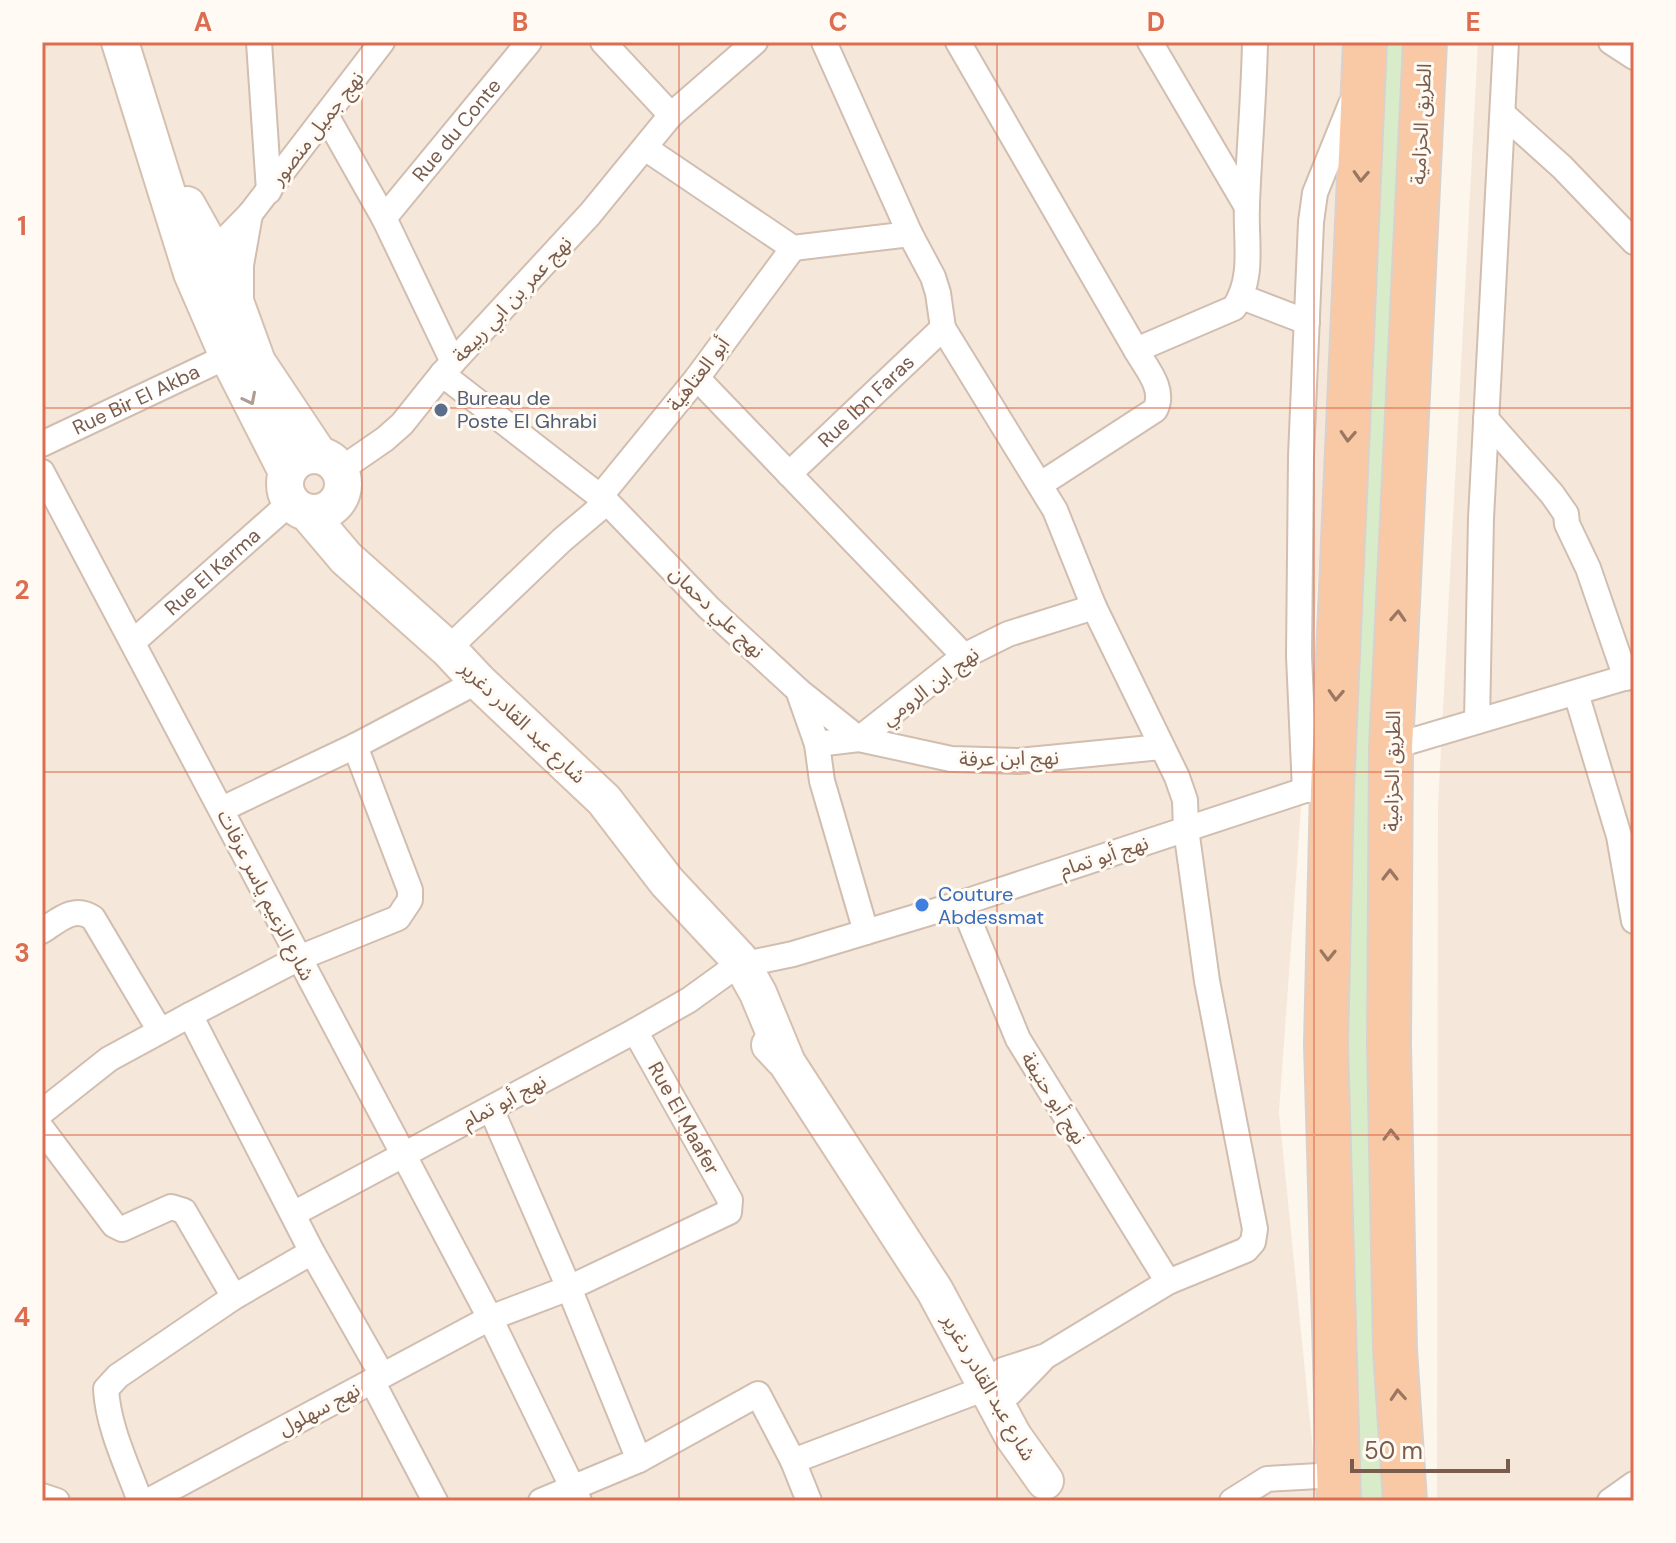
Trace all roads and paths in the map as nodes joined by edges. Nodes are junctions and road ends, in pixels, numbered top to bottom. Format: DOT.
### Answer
graph roads {
  1 [pos="120,42"];
  2 [pos="259,42"];
  3 [pos="382,42"];
  4 [pos="529,42"];
  5 [pos="603,42"];
  6 [pos="755,42"];
  7 [pos="824,42"];
  8 [pos="958,42"];
  9 [pos="1150,42"];
  10 [pos="1255,42"];
  11 [pos="1425,42"];
  12 [pos="1506,42"];
  13 [pos="1611,42"];
  14 [pos="1366,55"];
  15 [pos="1634,57"];
  16 [pos="671,115"];
  17 [pos="1504,115"];
  18 [pos="327,117"];
  19 [pos="645,148"];
  20 [pos="269,191"];
  21 [pos="1247,207"];
  22 [pos="250,214"];
  23 [pos="384,218"];
  24 [pos="910,234"];
  25 [pos="1634,242"];
  26 [pos="793,248"];
  27 [pos="202,262"];
  28 [pos="1242,297"];
  29 [pos="242,318"];
  30 [pos="1307,322"];
  31 [pos="943,328"];
  32 [pos="1136,350"];
  33 [pos="228,356"];
  34 [pos="448,368"];
  35 [pos="697,378"];
  36 [pos="1486,419"];
  37 [pos="42,444"];
  38 [pos="334,471"];
  39 [pos="42,472"];
  40 [pos="789,474"];
  41 [pos="1041,484"];
  42 [pos="295,495"];
  43 [pos="603,500"];
  44 [pos="366,573"];
  45 [pos="1094,607"];
  46 [pos="133,642"];
  47 [pos="448,649"];
  48 [pos="964,656"];
  49 [pos="1630,676"];
  50 [pos="478,681"];
  51 [pos="798,690"];
  52 [pos="1576,693"];
  53 [pos="1477,721"];
  54 [pos="859,739"];
  55 [pos="817,744"];
  56 [pos="355,746"];
  57 [pos="1161,747"];
  58 [pos="1391,747"];
  59 [pos="1318,790"];
  60 [pos="222,809"];
  61 [pos="1625,822"];
  62 [pos="1186,829"];
  63 [pos="962,903"];
  64 [pos="1634,921"];
  65 [pos="42,931"];
  66 [pos="866,932"];
  67 [pos="299,958"];
  68 [pos="736,977"];
  69 [pos="190,1015"];
  70 [pos="160,1031"];
  71 [pos="635,1031"];
  72 [pos="491,1109"];
  73 [pos="42,1112"];
  74 [pos="42,1129"];
  75 [pos="402,1154"];
  76 [pos="731,1206"];
  77 [pos="293,1214"];
  78 [pos="312,1252"];
  79 [pos="1168,1282"];
  80 [pos="569,1288"];
  81 [pos="234,1297"];
  82 [pos="490,1318"];
  83 [pos="377,1378"];
  84 [pos="999,1387"];
  85 [pos="639,1460"];
  86 [pos="793,1461"];
  87 [pos="1634,1484"];
  88 [pos="1338,1488"];
  89 [pos="1049,1491"];
  90 [pos="187,1492"];
  91 [pos="577,1494"];
  92 [pos="42,1496"];
  93 [pos="57,1501"];
  94 [pos="140,1501"];
  95 [pos="148,1501"];
  96 [pos="435,1501"];
  97 [pos="541,1501"];
  98 [pos="809,1501"];
  99 [pos="1232,1501"];
  100 [pos="1405,1501"];
  101 [pos="1610,1501"];
  1 -- 27 [label="main road, شارع عبد القادر دغرير"];
  2 -- 20 [label="street"];
  3 -- 18 [label="street, نهج جميل منصور"];
  4 -- 23 [label="street, Rue du Conte"];
  5 -- 16 [label="street"];
  6 -- 16 [label="street, نهج عمر بن ابي ربيعة"];
  7 -- 24 [label="street"];
  8 -- 32 [label="street"];
  9 -- 21 [label="street"];
  10 -- 21 [label="street"];
  58 -- 11 [label="highway, الطريق الحزامية, one-way"];
  12 -- 17 [label="street"];
  13 -- 15 [label="street"];
  14 -- 30 [label="street"];
  14 -- 59 [label="highway, one-way"];
  16 -- 19 [label="street, نهج عمر بن ابي ربيعة"];
  17 -- 25 [label="street"];
  17 -- 36 [label="street"];
  18 -- 20 [label="street, نهج جميل منصور"];
  18 -- 23 [label="street, نهج علي دحمان"];
  19 -- 26 [label="street"];
  19 -- 34 [label="street, نهج عمر بن ابي ربيعة"];
  20 -- 22 [label="street, نهج جميل منصور"];
  21 -- 28 [label="street"];
  22 -- 27 [label="street, نهج جميل منصور"];
  22 -- 29 [label="street"];
  23 -- 34 [label="street, نهج علي دحمان"];
  24 -- 26 [label="street"];
  24 -- 31 [label="street"];
  26 -- 35 [label="street, أبو العتاهية"];
  27 -- 29 [label="main road, شارع عبد القادر دغرير"];
  27 -- 33 [label="main road, شارع عبد القادر دغرير"];
  28 -- 30 [label="street"];
  28 -- 32 [label="street"];
  29 -- 38 [label="main road, شارع عبد القادر دغرير"];
  30 -- 59 [label="street"];
  31 -- 40 [label="street, Rue Ibn Faras"];
  31 -- 41 [label="street"];
  32 -- 41 [label="street"];
  33 -- 37 [label="street, Rue Bir El Akba"];
  33 -- 42 [label="main road, شارع عبد القادر دغرير, one-way"];
  34 -- 38 [label="street, نهج عمر بن ابي ربيعة"];
  34 -- 43 [label="street, نهج علي دحمان"];
  35 -- 40 [label="street"];
  35 -- 43 [label="street, أبو العتاهية"];
  36 -- 49 [label="street"];
  36 -- 53 [label="street"];
  38 -- 42 [label="main road"];
  38 -- 42 [label="main road"];
  38 -- 44 [label="main road, شارع عبد القادر دغرير"];
  39 -- 46 [label="street, شارع الزعيم ياسر عرفات"];
  40 -- 48 [label="street"];
  41 -- 45 [label="street"];
  42 -- 44 [label="main road, شارع عبد القادر دغرير"];
  42 -- 46 [label="street, Rue El Karma"];
  43 -- 47 [label="street, أبو العتاهية"];
  43 -- 51 [label="street, نهج علي دحمان"];
  44 -- 47 [label="main road, شارع عبد القادر دغرير"];
  45 -- 48 [label="street, نهج ابن الرومي"];
  45 -- 57 [label="street"];
  46 -- 60 [label="street, شارع الزعيم ياسر عرفات"];
  47 -- 50 [label="main road, شارع عبد القادر دغرير"];
  48 -- 54 [label="street, نهج ابن الرومي"];
  49 -- 52 [label="street"];
  50 -- 56 [label="street"];
  50 -- 68 [label="main road, شارع عبد القادر دغرير"];
  51 -- 54 [label="street"];
  51 -- 55 [label="street, نهج علي دحمان"];
  52 -- 53 [label="street"];
  52 -- 61 [label="street"];
  53 -- 58 [label="street"];
  54 -- 55 [label="street"];
  54 -- 57 [label="street, نهج ابن عرفة"];
  55 -- 66 [label="street, نهج علي دحمان"];
  56 -- 60 [label="street"];
  56 -- 67 [label="street"];
  57 -- 62 [label="street"];
  100 -- 58 [label="highway, الطريق الحزامية, one-way"];
  59 -- 62 [label="street, نهج أبو تمام"];
  59 -- 88 [label="highway, one-way"];
  60 -- 67 [label="street, شارع الزعيم ياسر عرفات"];
  61 -- 64 [label="street"];
  62 -- 63 [label="street, نهج أبو تمام"];
  62 -- 79 [label="street"];
  63 -- 66 [label="street, نهج أبو تمام"];
  63 -- 79 [label="street, نهج أبو حنيفة"];
  65 -- 70 [label="street"];
  66 -- 68 [label="street, نهج أبو تمام"];
  67 -- 69 [label="street"];
  67 -- 75 [label="street, شارع الزعيم ياسر عرفات"];
  68 -- 71 [label="street, نهج أبو تمام"];
  68 -- 84 [label="main road, شارع عبد القادر دغرير"];
  69 -- 70 [label="street"];
  69 -- 77 [label="street"];
  70 -- 73 [label="street"];
  71 -- 72 [label="street, نهج أبو تمام"];
  71 -- 76 [label="street, Rue El Maafer"];
  72 -- 75 [label="street, نهج أبو تمام"];
  72 -- 80 [label="street"];
  74 -- 81 [label="street"];
  75 -- 77 [label="street, نهج أبو تمام"];
  75 -- 82 [label="street, شارع الزعيم ياسر عرفات"];
  76 -- 80 [label="street, نهج سهلول"];
  77 -- 78 [label="street"];
  78 -- 81 [label="street"];
  78 -- 83 [label="street"];
  79 -- 84 [label="street"];
  80 -- 82 [label="street, نهج سهلول"];
  80 -- 85 [label="street"];
  81 -- 94 [label="street"];
  82 -- 83 [label="street, نهج سهلول"];
  82 -- 91 [label="street, شارع الزعيم ياسر عرفات"];
  83 -- 90 [label="street, نهج سهلول"];
  83 -- 96 [label="street"];
  84 -- 86 [label="street"];
  84 -- 89 [label="main road, شارع عبد القادر دغرير"];
  85 -- 86 [label="street"];
  85 -- 91 [label="street"];
  86 -- 98 [label="street"];
  87 -- 101 [label="street"];
  88 -- 99 [label="street"];
  90 -- 95 [label="street, نهج سهلول"];
  91 -- 97 [label="street"];
  92 -- 93 [label="street"];
}
